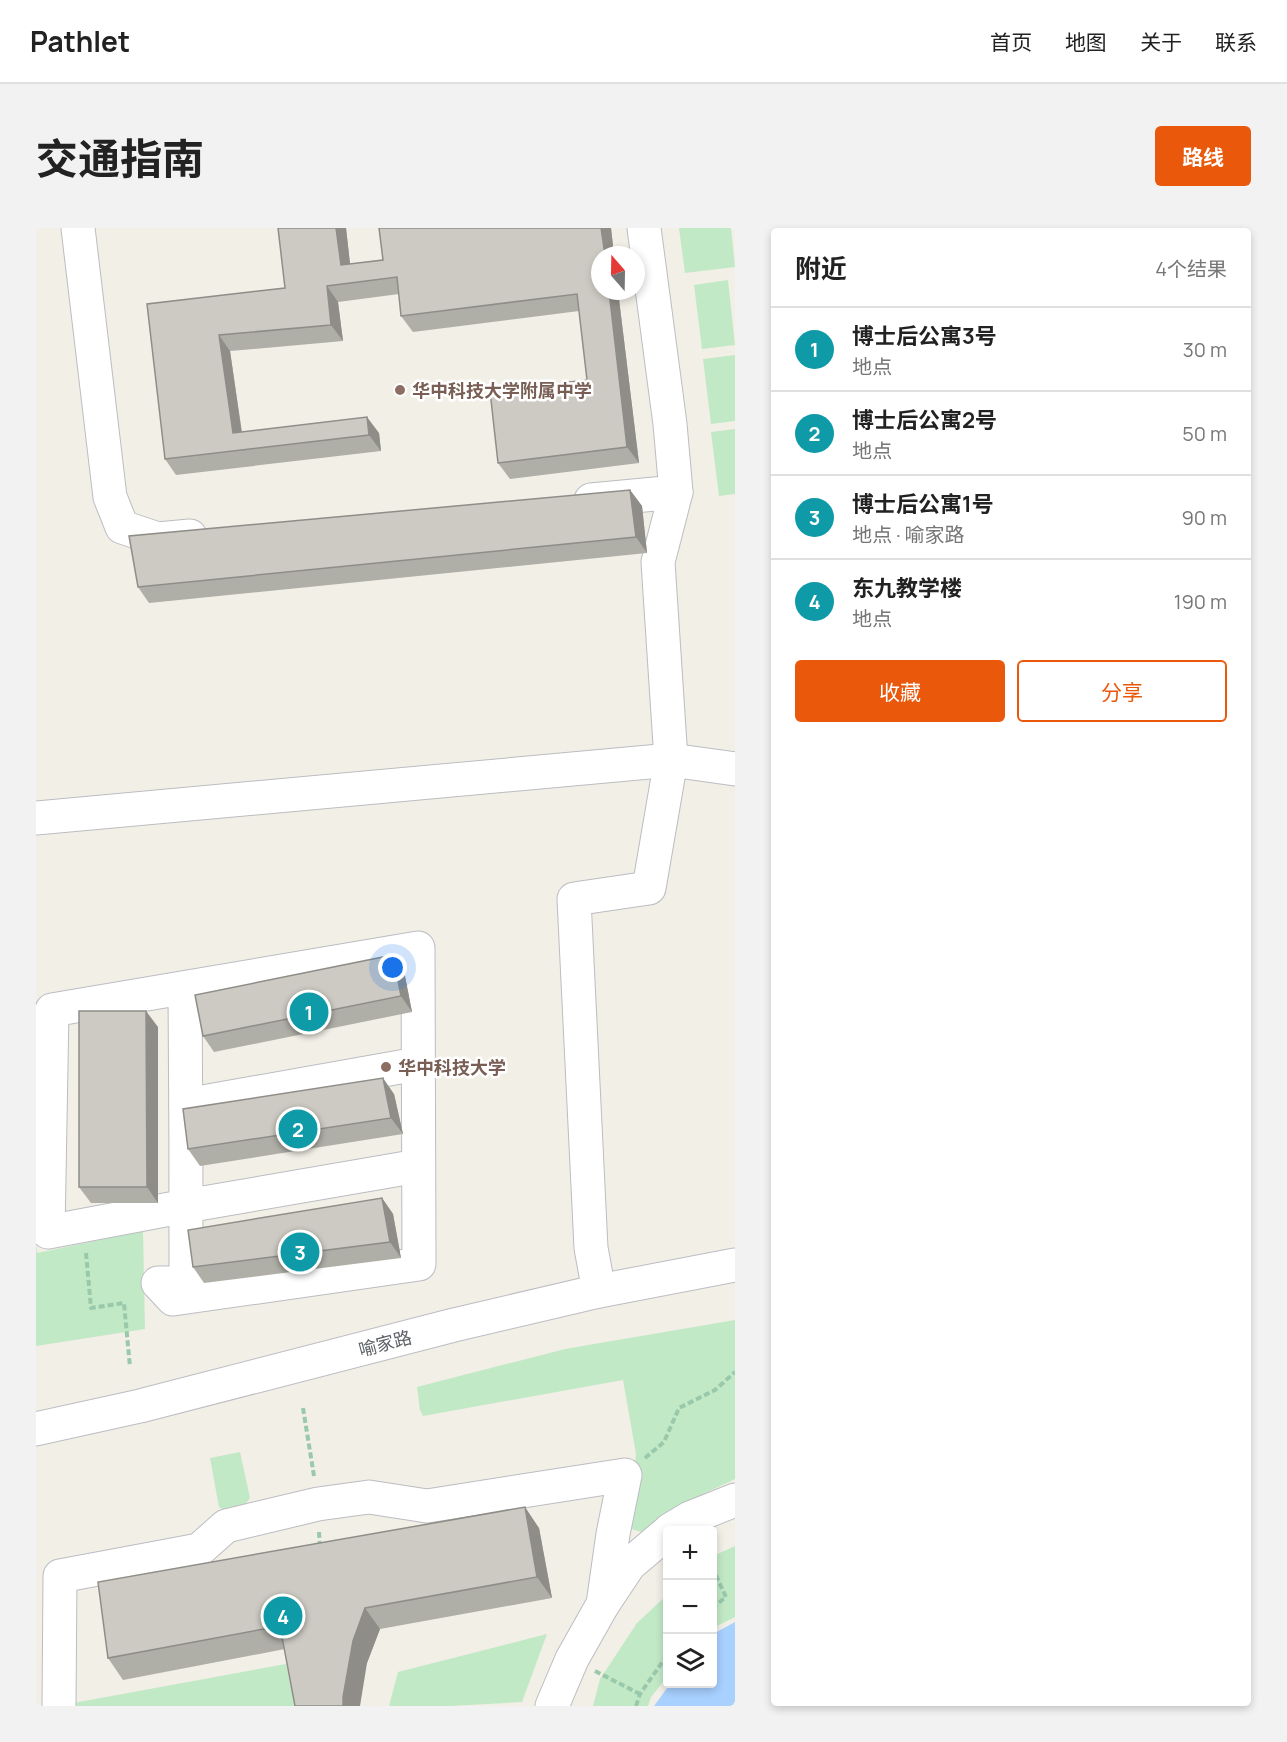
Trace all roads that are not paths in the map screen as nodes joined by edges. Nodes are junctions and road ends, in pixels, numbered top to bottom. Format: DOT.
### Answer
graph roads {
  1 [pos="78,228"];
  2 [pos="644,228"];
  3 [pos="676,492"];
  4 [pos="559,503"];
  5 [pos="217,533"];
  6 [pos="671,760"];
  7 [pos="735,769"];
  8 [pos="36,818"];
  9 [pos="185,988"];
  10 [pos="417,1064"];
  11 [pos="186,1105"];
  12 [pos="43,1109"];
  13 [pos="418,1166"];
  14 [pos="186,1206"];
  15 [pos="735,1265"];
  16 [pos="599,1291"];
  17 [pos="36,1429"];
  18 [pos="735,1500"];
  19 [pos="677,1526"];
  20 [pos="663,1536"];
  21 [pos="603,1604"];
  22 [pos="59,1706"];
  23 [pos="552,1706"];
  1 -- 5 [label="street"];
  2 -- 3 [label="street"];
  3 -- 4 [label="street"];
  3 -- 6 [label="street"];
  6 -- 7 [label="street"];
  6 -- 8 [label="street"];
  6 -- 16 [label="street"];
  9 -- 10 [label="street"];
  9 -- 11 [label="street"];
  9 -- 12 [label="street"];
  10 -- 11 [label="street"];
  10 -- 13 [label="street"];
  11 -- 14 [label="street"];
  12 -- 14 [label="street"];
  13 -- 14 [label="street"];
  13 -- 14 [label="street"];
  15 -- 16 [label="street, 喻家路"];
  16 -- 17 [label="street, 喻家路"];
  18 -- 19 [label="street"];
  20 -- 21 [label="street"];
  21 -- 22 [label="street"];
  21 -- 23 [label="street"];
}
